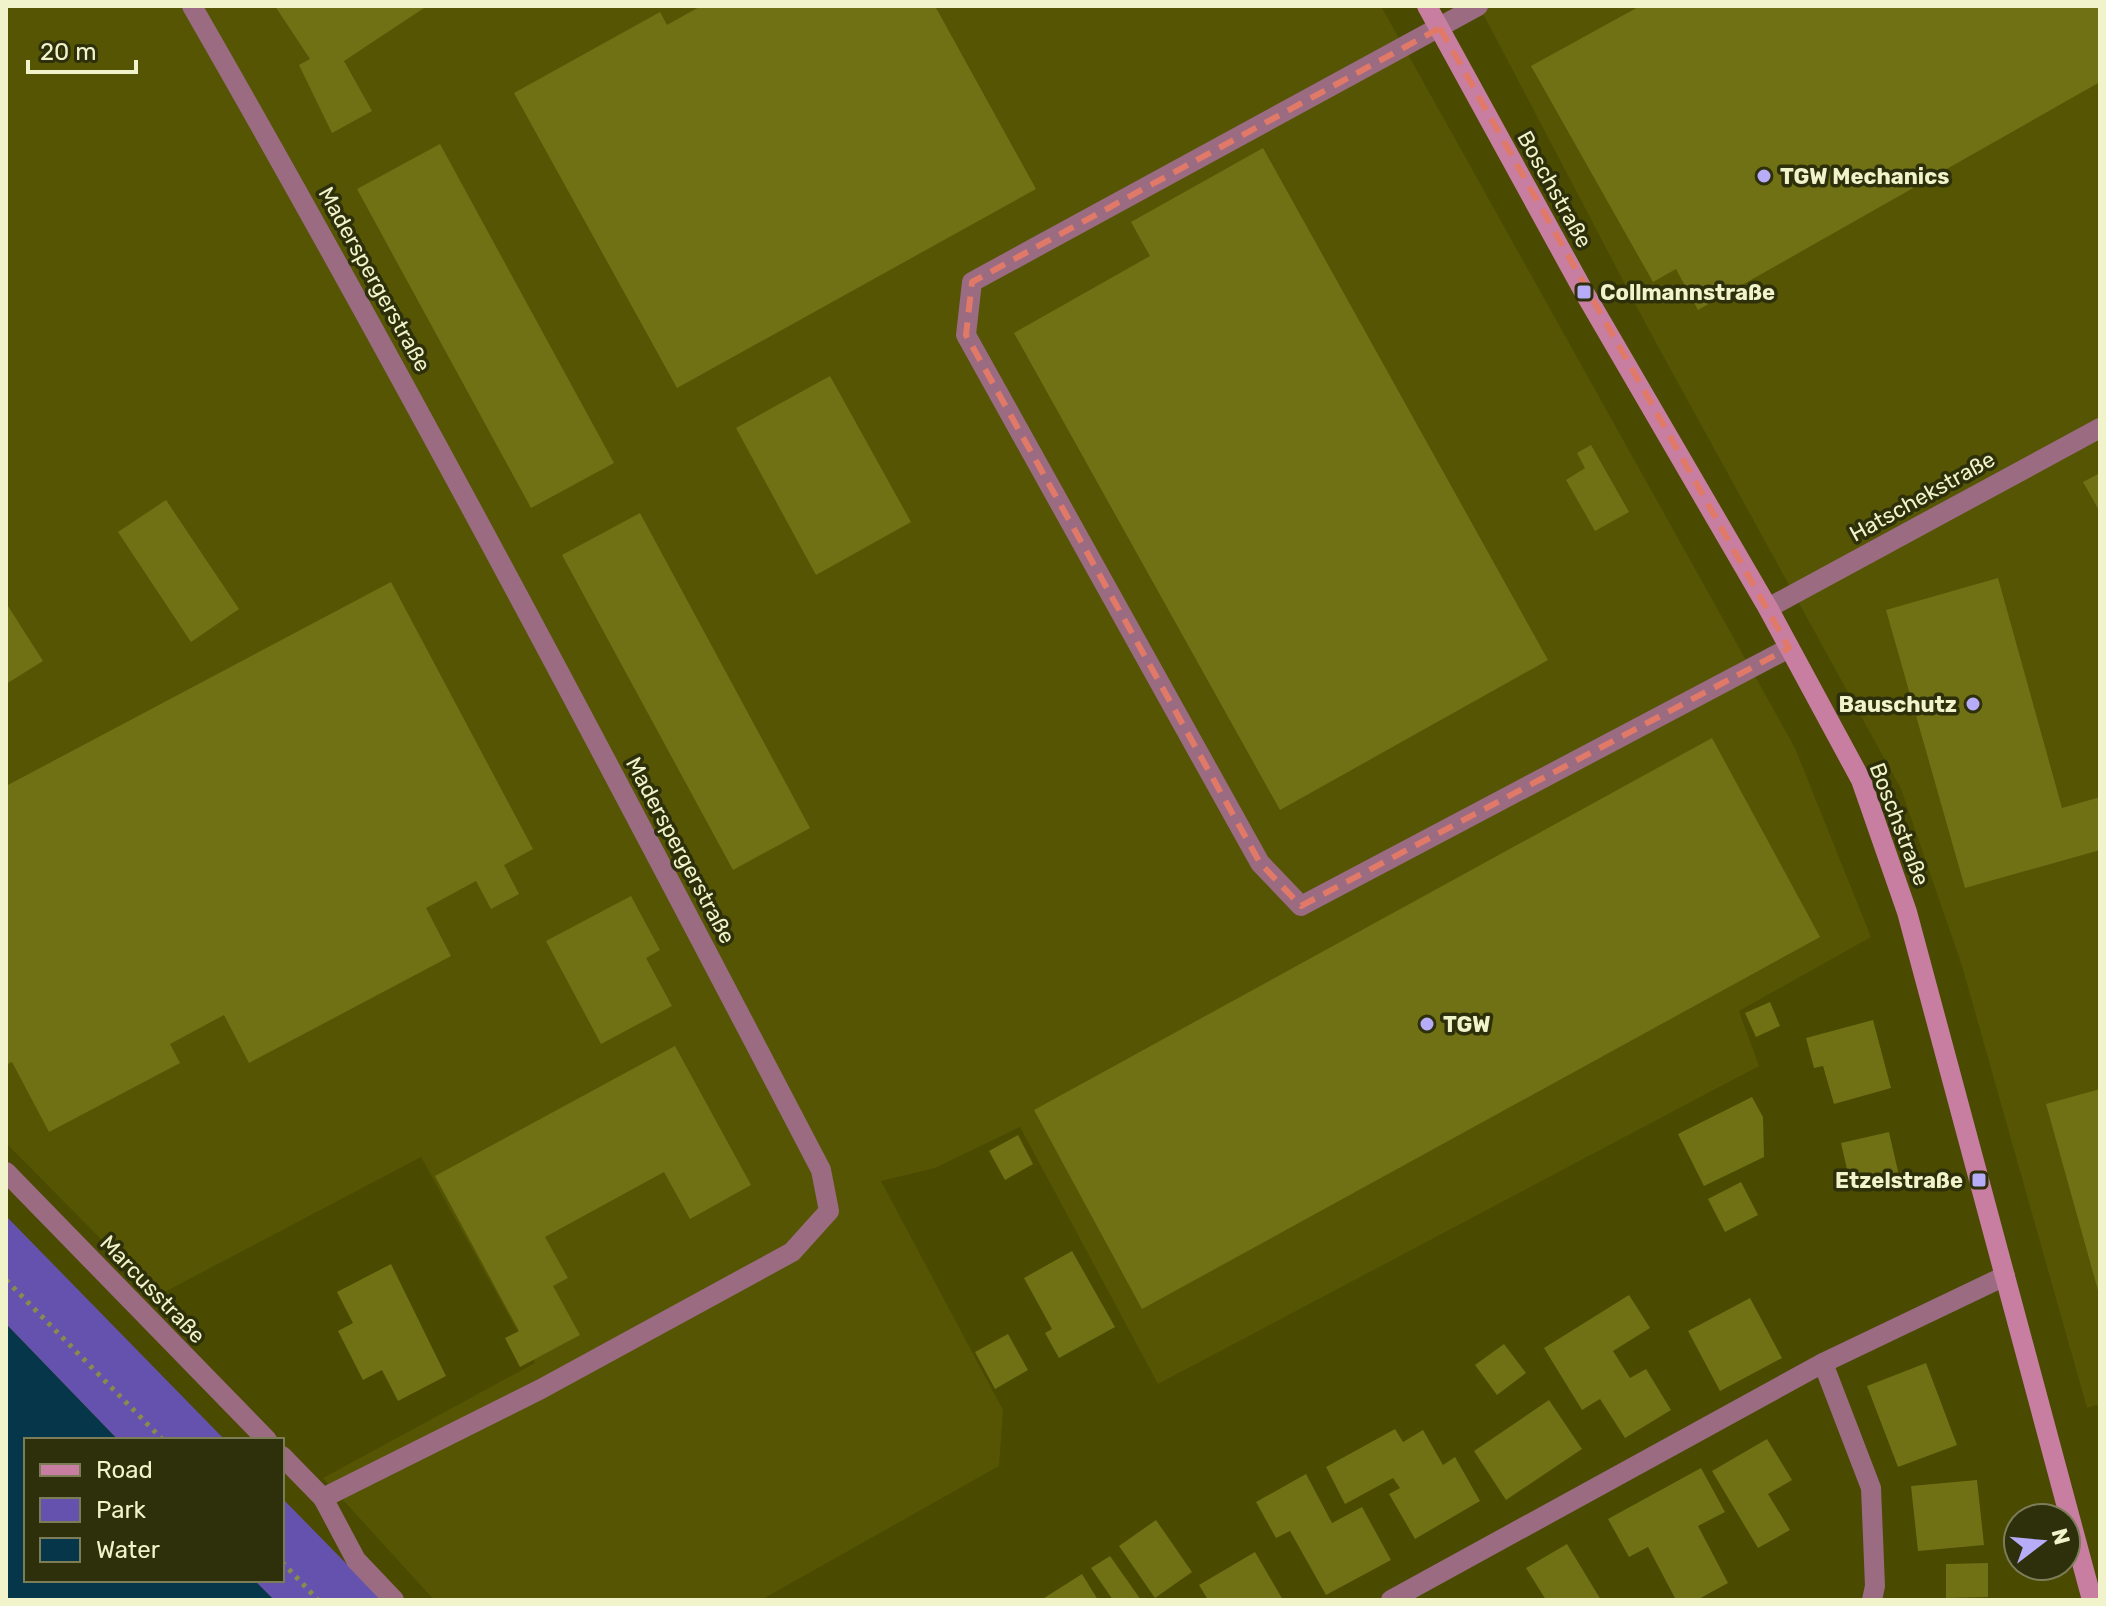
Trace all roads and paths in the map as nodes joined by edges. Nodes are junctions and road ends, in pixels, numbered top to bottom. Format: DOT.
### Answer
graph roads {
  1 [pos="192,6"];
  2 [pos="1427,6"];
  3 [pos="1478,6"];
  4 [pos="1440,28"];
  5 [pos="2100,428"];
  6 [pos="1768,608"];
  7 [pos="1789,648"];
  8 [pos="6,1172"];
  9 [pos="2005,1276"];
  10 [pos="6,1280"];
  11 [pos="1823,1363"];
  12 [pos="161,1438"];
  13 [pos="265,1438"];
  14 [pos="284,1458"];
  15 [pos="323,1498"];
  16 [pos="284,1564"];
  17 [pos="318,1600"];
  18 [pos="394,1600"];
  19 [pos="1391,1600"];
  20 [pos="1872,1600"];
  21 [pos="2092,1600"];
  1 -- 15 [label="street, Maderspergerstraße"];
  2 -- 4 [label="main road, Boschstraße"];
  3 -- 4 [label="street"];
  4 -- 6 [label="main road, Boschstraße"];
  4 -- 7 [label="street"];
  5 -- 6 [label="street, Hatschekstraße"];
  6 -- 7 [label="main road, Boschstraße"];
  7 -- 9 [label="main road, Boschstraße"];
  8 -- 13 [label="street, Marcusstraße"];
  9 -- 11 [label="street"];
  9 -- 21 [label="main road, Boschstraße"];
  10 -- 12 [label="path"];
  11 -- 19 [label="street"];
  11 -- 20 [label="street"];
  14 -- 15 [label="street"];
  15 -- 18 [label="street"];
  16 -- 17 [label="path"];
}
